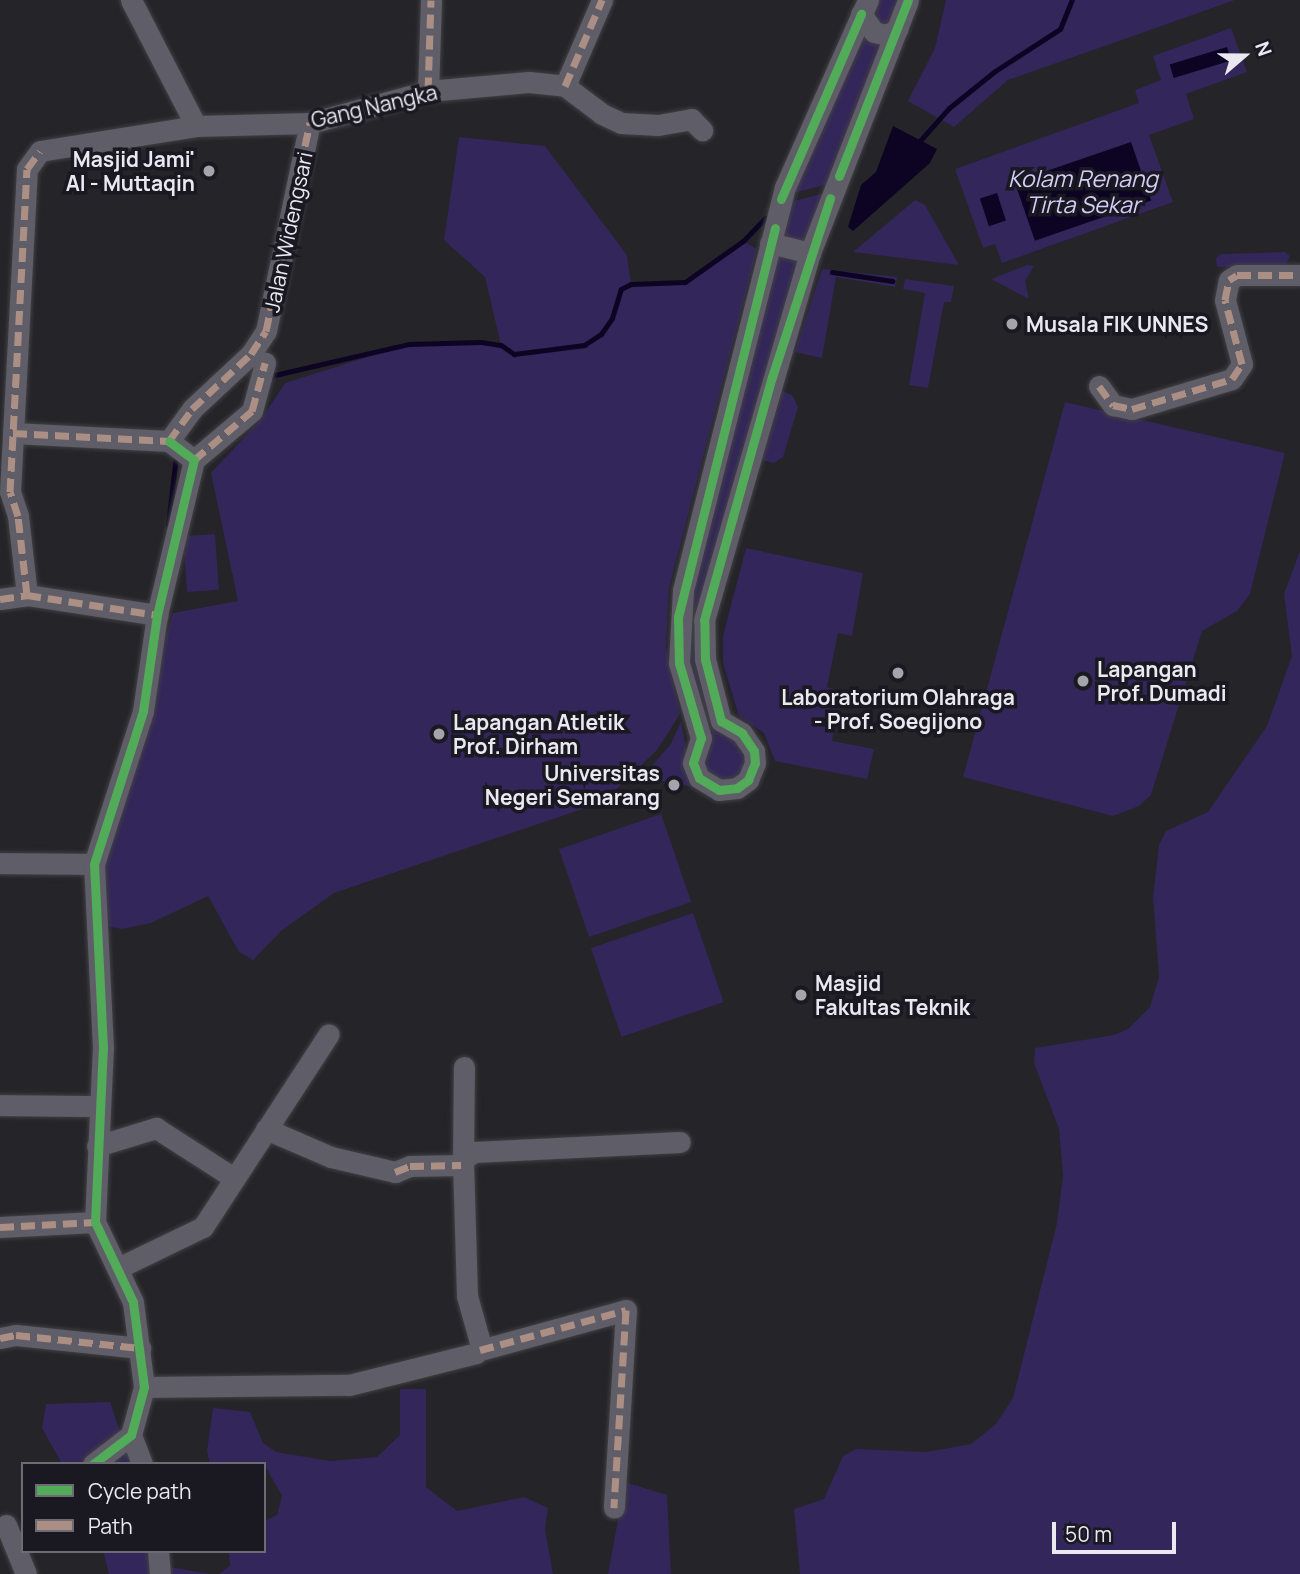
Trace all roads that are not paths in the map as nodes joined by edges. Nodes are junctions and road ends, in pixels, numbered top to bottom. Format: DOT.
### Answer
graph roads {
  1 [pos="131,0"];
  2 [pos="431,0"];
  3 [pos="602,0"];
  4 [pos="908,0"];
  5 [pos="864,7"];
  6 [pos="898,29"];
  7 [pos="565,86"];
  8 [pos="428,91"];
  9 [pos="310,123"];
  10 [pos="195,126"];
  11 [pos="702,130"];
  12 [pos="773,235"];
  13 [pos="810,253"];
  14 [pos="1300,275"];
  15 [pos="256,371"];
  16 [pos="1099,386"];
  17 [pos="13,433"];
  18 [pos="169,441"];
  19 [pos="194,460"];
  20 [pos="5,492"];
  21 [pos="27,595"];
  22 [pos="0,599"];
  23 [pos="157,615"];
  24 [pos="726,727"];
  25 [pos="701,738"];
  26 [pos="0,863"];
  27 [pos="94,864"];
  28 [pos="328,1034"];
  29 [pos="464,1067"];
  30 [pos="0,1105"];
  31 [pos="100,1106"];
  32 [pos="266,1129"];
  33 [pos="680,1142"];
  34 [pos="97,1146"];
  35 [pos="462,1162"];
  36 [pos="234,1178"];
  37 [pos="95,1222"];
  38 [pos="0,1227"];
  39 [pos="118,1268"];
  40 [pos="0,1338"];
  41 [pos="140,1348"];
  42 [pos="480,1350"];
  43 [pos="144,1387"];
  44 [pos="131,1436"];
  45 [pos="96,1462"];
  46 [pos="141,1462"];
  47 [pos="614,1508"];
  48 [pos="9,1522"];
  49 [pos="158,1553"];
  50 [pos="26,1574"];
  51 [pos="160,1574"];
  1 -- 10 [label="street"];
  2 -- 8 [label="street"];
  3 -- 7 [label="street"];
  4 -- 6 [label="street"];
  5 -- 6 [label="street"];
  5 -- 12 [label="street"];
  6 -- 13 [label="street"];
  7 -- 8 [label="street, Gang Nangka"];
  7 -- 11 [label="street"];
  8 -- 9 [label="street, Gang Nangka"];
  9 -- 10 [label="street, Gang Nangka"];
  9 -- 15 [label="street, Jalan Widengsari"];
  10 -- 17 [label="street, Gang Nangka"];
  12 -- 13 [label="street"];
  12 -- 25 [label="street"];
  13 -- 24 [label="street"];
  14 -- 16 [label="street"];
  15 -- 18 [label="street, Jalan Widengsari"];
  15 -- 19 [label="street"];
  17 -- 18 [label="street"];
  17 -- 20 [label="street"];
  18 -- 19 [label="street"];
  19 -- 23 [label="street"];
  20 -- 21 [label="street"];
  21 -- 22 [label="street"];
  21 -- 23 [label="street"];
  23 -- 27 [label="street"];
  24 -- 25 [label="street"];
  24 -- 25 [label="street"];
  26 -- 27 [label="street"];
  27 -- 31 [label="street"];
  28 -- 32 [label="street"];
  29 -- 35 [label="street"];
  30 -- 31 [label="street"];
  31 -- 34 [label="street"];
  32 -- 35 [label="street"];
  32 -- 36 [label="street"];
  33 -- 35 [label="street"];
  34 -- 36 [label="street"];
  34 -- 37 [label="street"];
  35 -- 42 [label="street"];
  36 -- 39 [label="street"];
  37 -- 38 [label="street"];
  37 -- 39 [label="street"];
  39 -- 41 [label="street"];
  40 -- 41 [label="street"];
  41 -- 43 [label="street"];
  42 -- 43 [label="street"];
  42 -- 47 [label="street"];
  43 -- 44 [label="street"];
  44 -- 45 [label="street"];
  44 -- 46 [label="street"];
  48 -- 50 [label="street"];
  49 -- 51 [label="street"];
}
